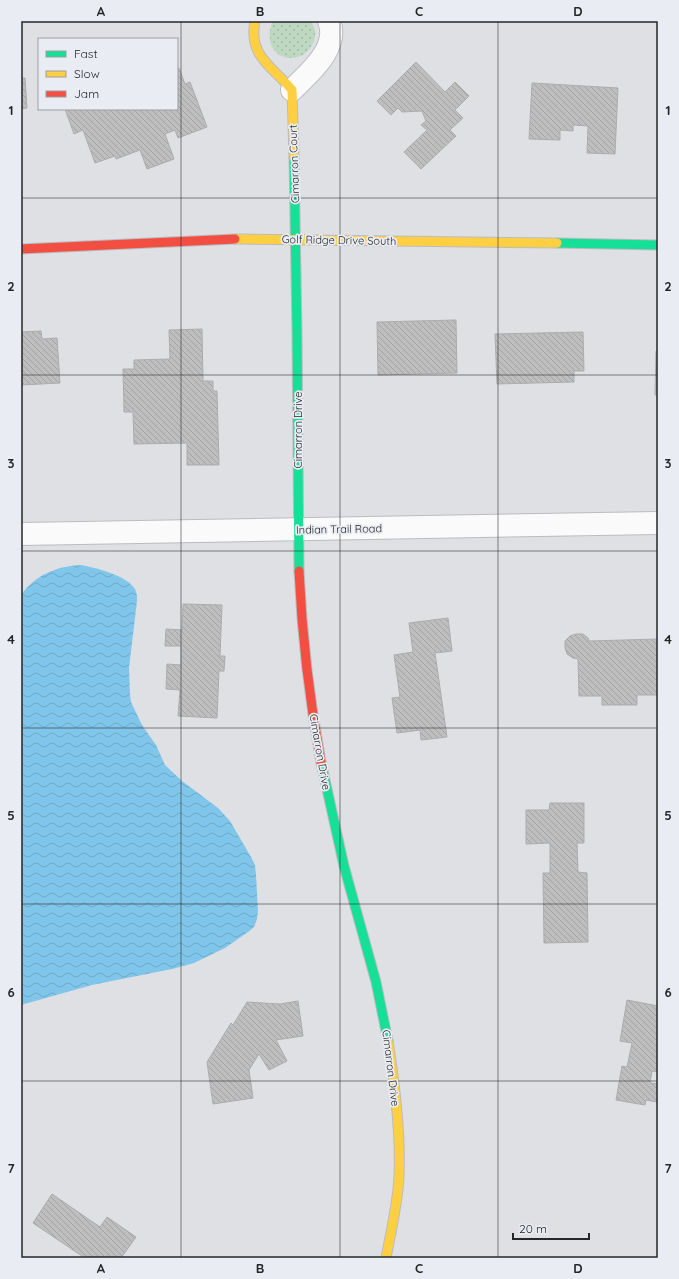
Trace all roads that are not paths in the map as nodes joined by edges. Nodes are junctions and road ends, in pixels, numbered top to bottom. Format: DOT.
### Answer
graph roads {
  1 [pos="256,21"];
  2 [pos="329,21"];
  3 [pos="292,90"];
  4 [pos="296,239"];
  5 [pos="658,245"];
  6 [pos="21,249"];
  7 [pos="658,523"];
  8 [pos="299,529"];
  9 [pos="21,534"];
  10 [pos="386,1258"];
  1 -- 3 [label="street"];
  2 -- 3 [label="street"];
  3 -- 4 [label="street, Cimarron Court"];
  4 -- 5 [label="street, Golf Ridge Drive South"];
  4 -- 6 [label="street, Golf Ridge Drive South"];
  4 -- 8 [label="street, Cimarron Drive"];
  7 -- 8 [label="street, Indian Trail Road"];
  8 -- 9 [label="street, Indian Trail Road"];
  8 -- 10 [label="street, Cimarron Drive"];
}
